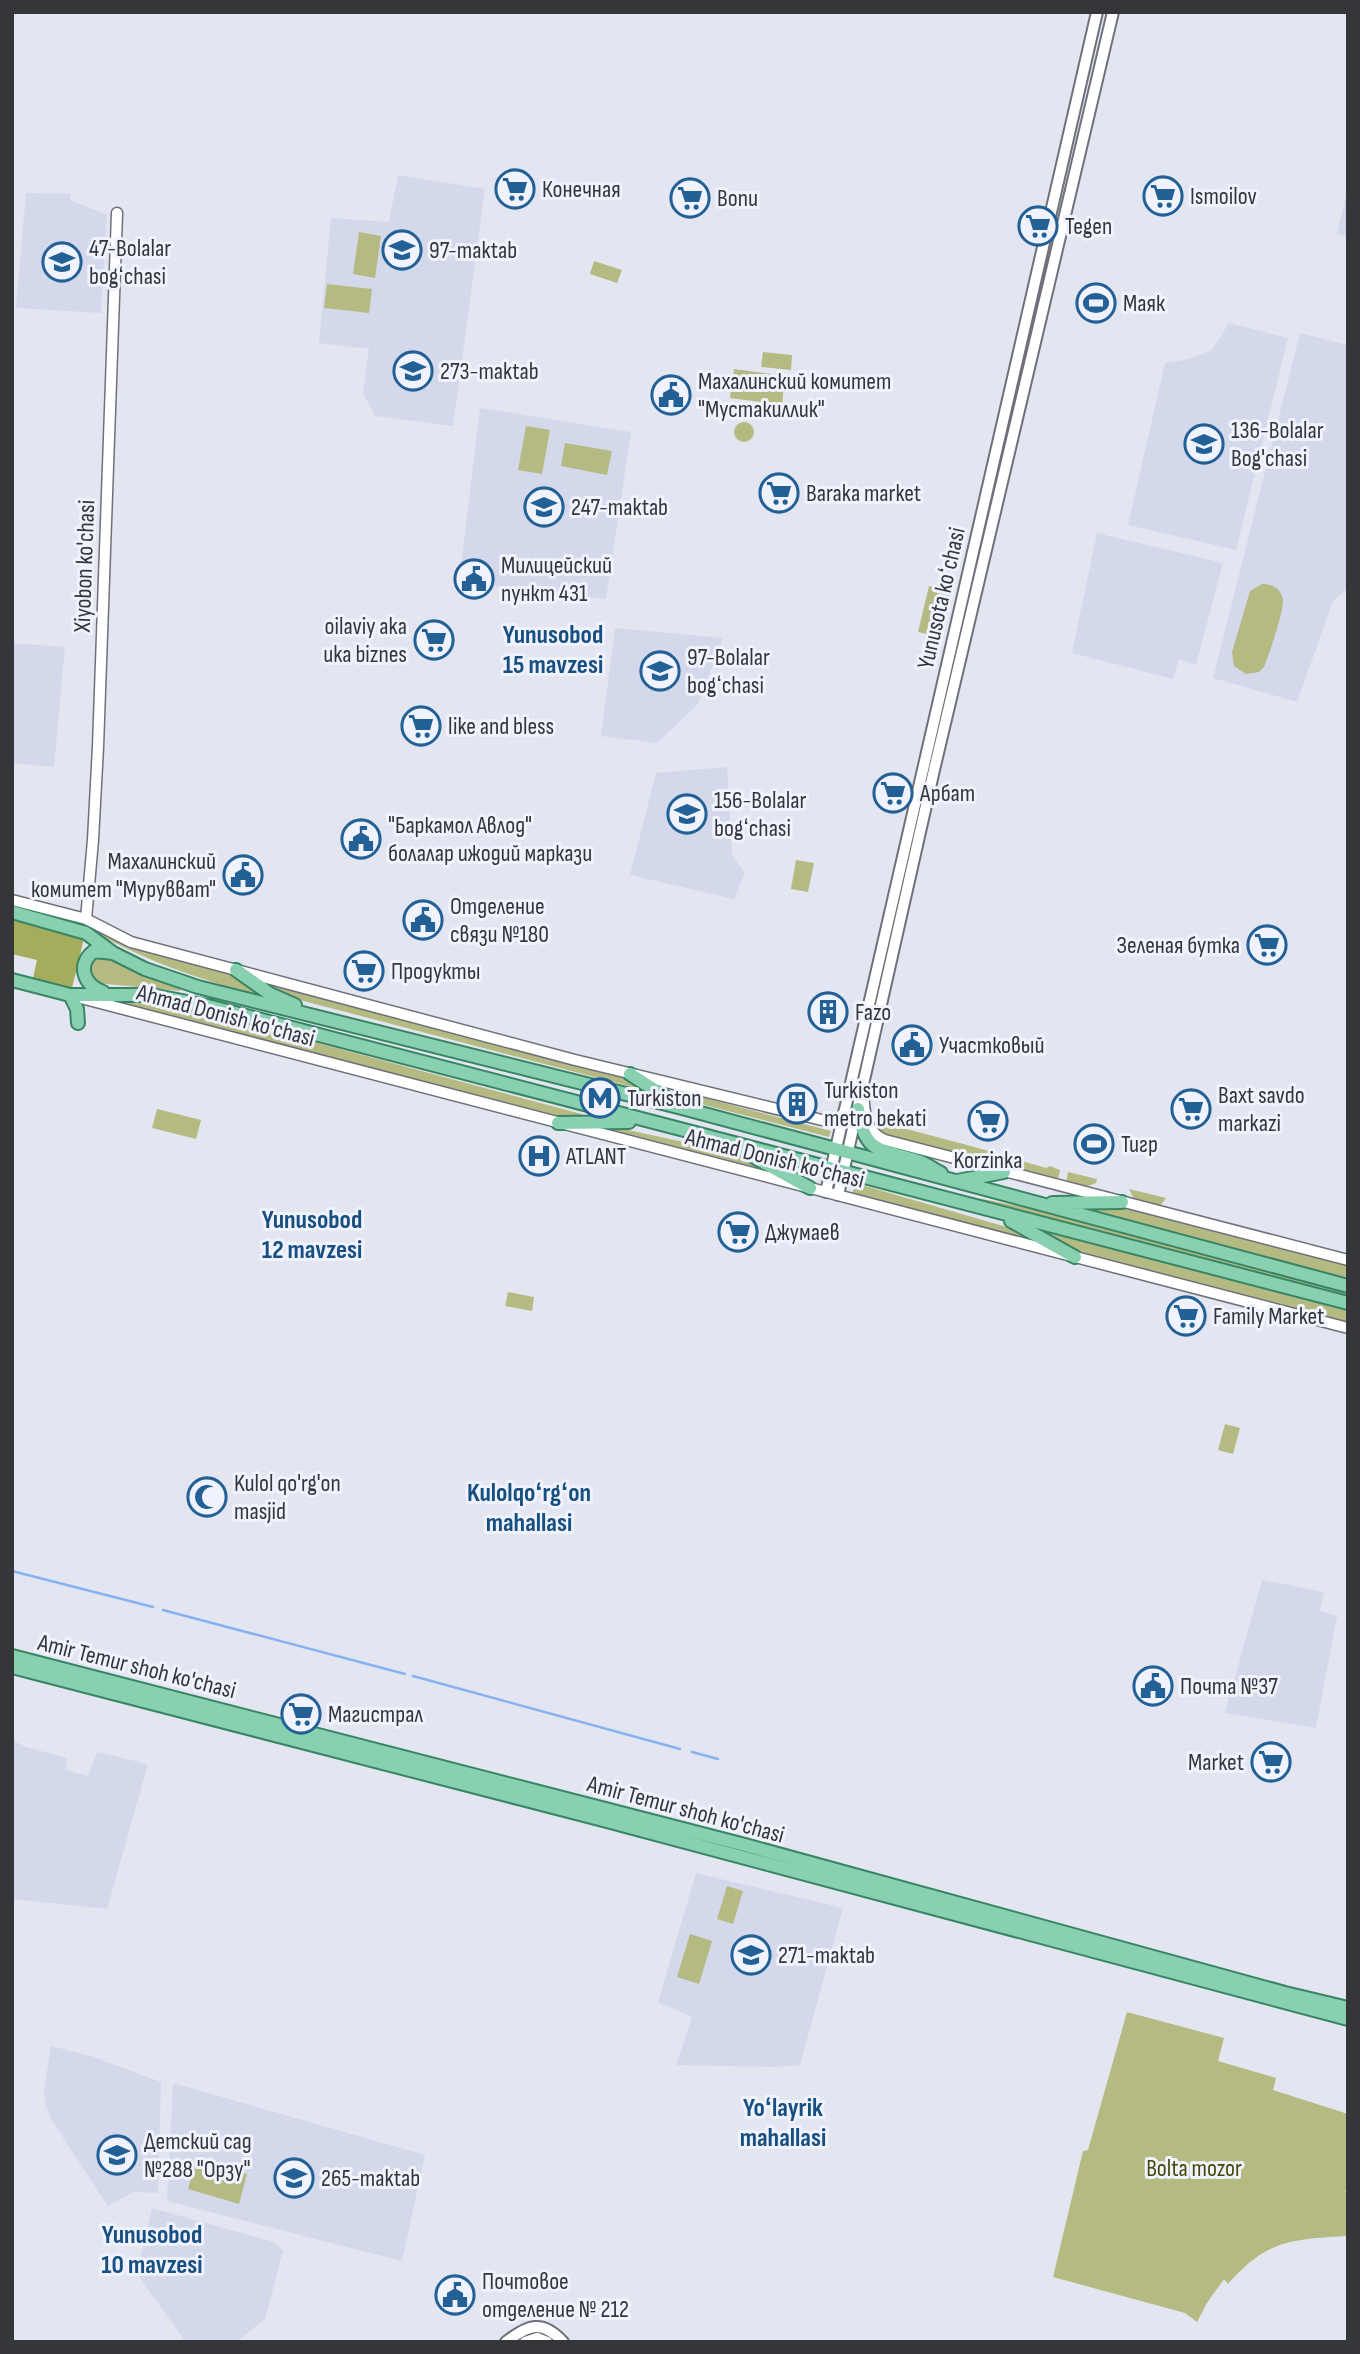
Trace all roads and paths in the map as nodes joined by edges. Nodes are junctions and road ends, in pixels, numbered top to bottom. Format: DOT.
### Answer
graph roads {
  1 [pos="1097,12"];
  2 [pos="1113,12"];
  3 [pos="117,213"];
  4 [pos="12,903"];
  5 [pos="27,904"];
  6 [pos="12,912"];
  7 [pos="86,919"];
  8 [pos="113,953"];
  9 [pos="236,970"];
  10 [pos="12,980"];
  11 [pos="106,994"];
  12 [pos="70,995"];
  13 [pos="317,1016"];
  14 [pos="78,1023"];
  15 [pos="630,1074"];
  16 [pos="862,1089"];
  17 [pos="682,1108"];
  18 [pos="852,1108"];
  19 [pos="647,1122"];
  20 [pos="558,1123"];
  21 [pos="730,1143"];
  22 [pos="842,1151"];
  23 [pos="837,1172"];
  24 [pos="1004,1172"];
  25 [pos="955,1182"];
  26 [pos="810,1188"];
  27 [pos="826,1192"];
  28 [pos="838,1195"];
  29 [pos="1122,1202"];
  30 [pos="1032,1203"];
  31 [pos="995,1212"];
  32 [pos="1075,1256"];
  33 [pos="1348,1260"];
  34 [pos="1348,1286"];
  35 [pos="1348,1303"];
  36 [pos="1348,1328"];
  37 [pos="12,1656"];
  38 [pos="12,1667"];
  39 [pos="1348,2008"];
  40 [pos="1348,2019"];
  41 [pos="506,2342"];
  42 [pos="525,2342"];
  43 [pos="547,2342"];
  44 [pos="563,2342"];
  1 -- 18 [label="main road, Yunusota koʻchasi"];
  2 -- 16 [label="main road, Yunusota koʻchasi"];
  3 -- 7 [label="street, Xiyobon ko'chasi"];
  4 -- 5 [label="main road"];
  5 -- 7 [label="street, Ahmad Donish ko'chasi"];
  6 -- 8 [label="main road, Ahmad Donish ko'chasi"];
  7 -- 9 [label="street, Ahmad Donish ko'chasi"];
  8 -- 11 [label="main road, Ahmad Donish ko'chasi"];
  8 -- 13 [label="main road, Ahmad Donish ko'chasi"];
  9 -- 13 [label="main road"];
  9 -- 15 [label="street, Ahmad Donish ko'chasi"];
  10 -- 12 [label="main road, Ahmad Donish ko'chasi"];
  11 -- 12 [label="main road, Ahmad Donish ko'chasi"];
  11 -- 19 [label="main road, Ahmad Donish ko'chasi"];
  12 -- 14 [label="main road"];
  12 -- 20 [label="street, Ahmad Donish ko'chasi"];
  13 -- 17 [label="main road, Ahmad Donish ko'chasi"];
  15 -- 17 [label="main road"];
  15 -- 18 [label="street, Ahmad Donish ko'chasi"];
  16 -- 18 [label="main road, Yunusota koʻchasi"];
  16 -- 24 [label="street, Ahmad Donish ko'chasi"];
  17 -- 22 [label="main road, Ahmad Donish ko'chasi"];
  18 -- 22 [label="main road, Yunusota koʻchasi"];
  18 -- 25 [label="main road"];
  19 -- 20 [label="main road"];
  19 -- 21 [label="main road, Ahmad Donish ko'chasi"];
  20 -- 26 [label="street, Ahmad Donish ko'chasi"];
  21 -- 23 [label="main road, Ahmad Donish ko'chasi"];
  21 -- 26 [label="main road"];
  22 -- 23 [label="main road, Yunusota koʻchasi"];
  22 -- 25 [label="main road, Ahmad Donish ko'chasi"];
  23 -- 27 [label="main road, Yunusota koʻchasi"];
  23 -- 28 [label="main road, Yunusota koʻchasi"];
  23 -- 31 [label="main road, Ahmad Donish ko'chasi"];
  24 -- 25 [label="main road"];
  24 -- 29 [label="street, Ahmad Donish ko'chasi"];
  25 -- 30 [label="main road, Ahmad Donish ko'chasi"];
  26 -- 27 [label="street, Ahmad Donish ko'chasi"];
  27 -- 28 [label="street, Ahmad Donish ko'chasi"];
  28 -- 32 [label="street, Ahmad Donish ko'chasi"];
  29 -- 30 [label="main road"];
  29 -- 33 [label="street, Ahmad Donish ko'chasi"];
  30 -- 34 [label="main road, Ahmad Donish ko'chasi"];
  31 -- 32 [label="main road"];
  31 -- 35 [label="main road, Ahmad Donish ko'chasi"];
  32 -- 36 [label="street, Ahmad Donish ko'chasi"];
  37 -- 39 [label="main road, Amir Temur shoh ko'chasi"];
  38 -- 40 [label="main road, Amir Temur shoh ko'chasi"];
  41 -- 44 [label="main road"];
  42 -- 43 [label="main road"];
}
